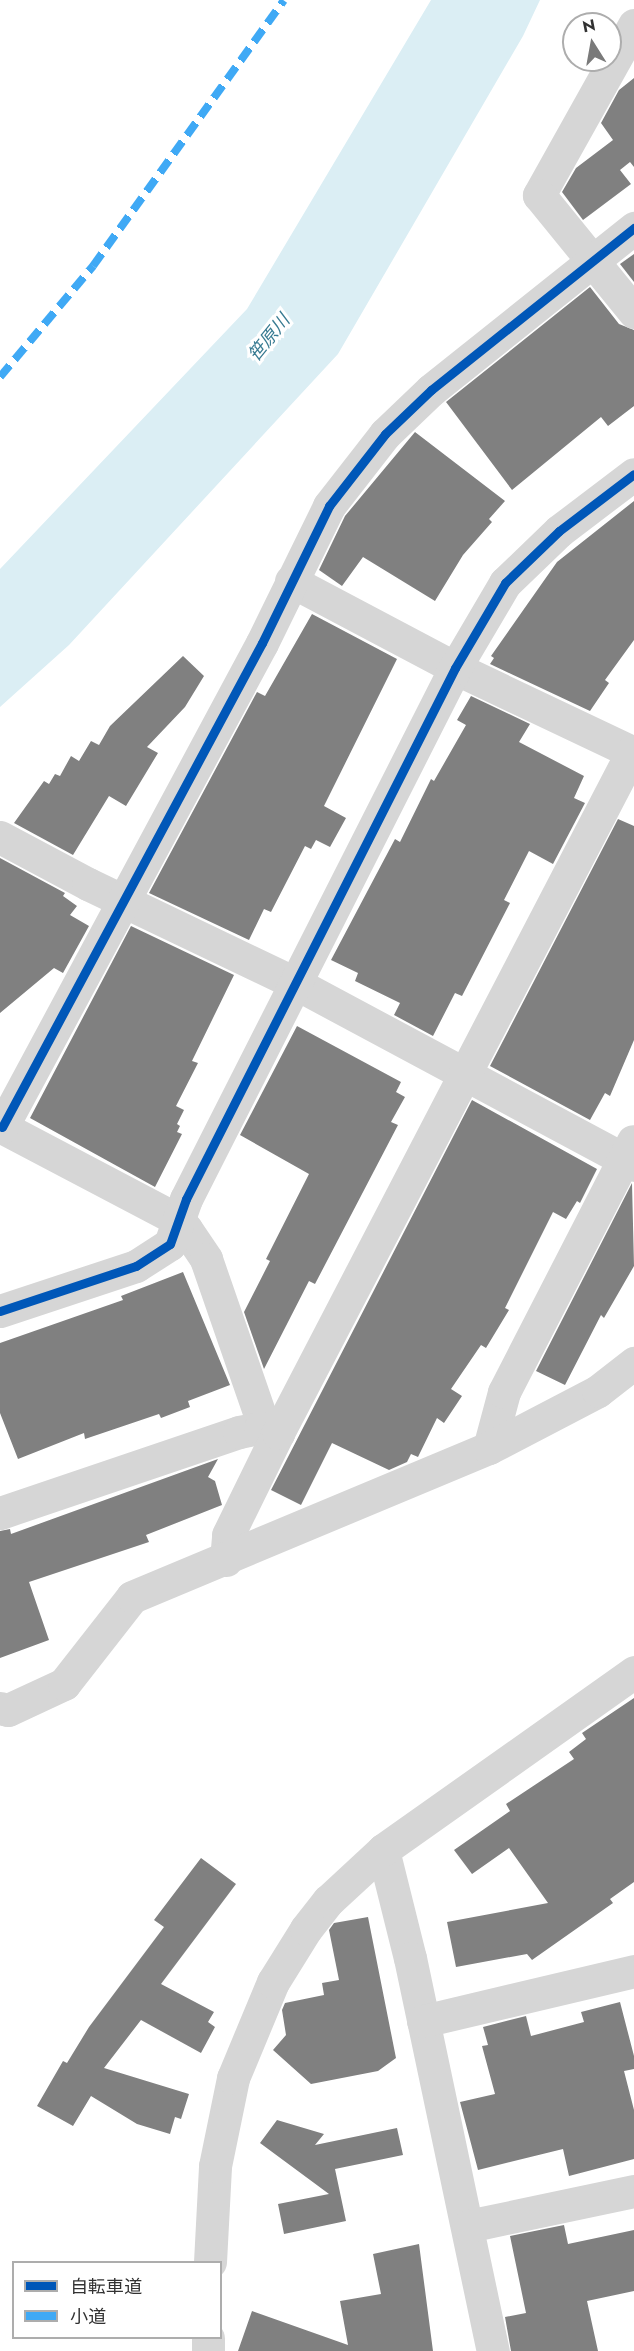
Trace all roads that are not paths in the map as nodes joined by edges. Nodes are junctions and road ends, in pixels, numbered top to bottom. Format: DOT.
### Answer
graph roads {
  1 [pos="634,25"];
  2 [pos="634,228"];
  3 [pos="591,261"];
  4 [pos="634,312"];
  5 [pos="634,474"];
  6 [pos="291,581"];
  7 [pos="455,668"];
  8 [pos="633,752"];
  9 [pos="0,837"];
  10 [pos="123,899"];
  11 [pos="295,983"];
  12 [pos="466,1075"];
  13 [pos="1,1126"];
  14 [pos="631,1155"];
  15 [pos="178,1220"];
  16 [pos="0,1311"];
  17 [pos="634,1364"];
  18 [pos="272,1431"];
  19 [pos="489,1448"];
  20 [pos="0,1513"];
  21 [pos="226,1560"];
  22 [pos="634,1672"];
  23 [pos="0,1708"];
  24 [pos="383,1850"];
  25 [pos="634,1971"];
  26 [pos="423,2021"];
  27 [pos="634,2191"];
  28 [pos="468,2226"];
  29 [pos="210,2261"];
  30 [pos="493,2351"];
  1 -- 3 [label="street"];
  2 -- 3 [label="street"];
  3 -- 4 [label="street"];
  3 -- 6 [label="street"];
  5 -- 7 [label="street"];
  6 -- 7 [label="street"];
  6 -- 10 [label="street"];
  7 -- 8 [label="street"];
  7 -- 11 [label="street"];
  8 -- 12 [label="street"];
  9 -- 10 [label="street"];
  10 -- 11 [label="street"];
  10 -- 13 [label="street"];
  11 -- 12 [label="street"];
  11 -- 15 [label="street"];
  12 -- 14 [label="street"];
  12 -- 18 [label="street"];
  13 -- 15 [label="street"];
  14 -- 19 [label="street"];
  15 -- 16 [label="street"];
  15 -- 18 [label="street"];
  17 -- 19 [label="street"];
  18 -- 20 [label="street"];
  18 -- 21 [label="street"];
  19 -- 21 [label="street"];
  21 -- 23 [label="street"];
  22 -- 24 [label="street"];
  24 -- 26 [label="street"];
  24 -- 29 [label="street"];
  25 -- 26 [label="street"];
  26 -- 28 [label="street"];
  27 -- 28 [label="street"];
  28 -- 30 [label="street"];
}
